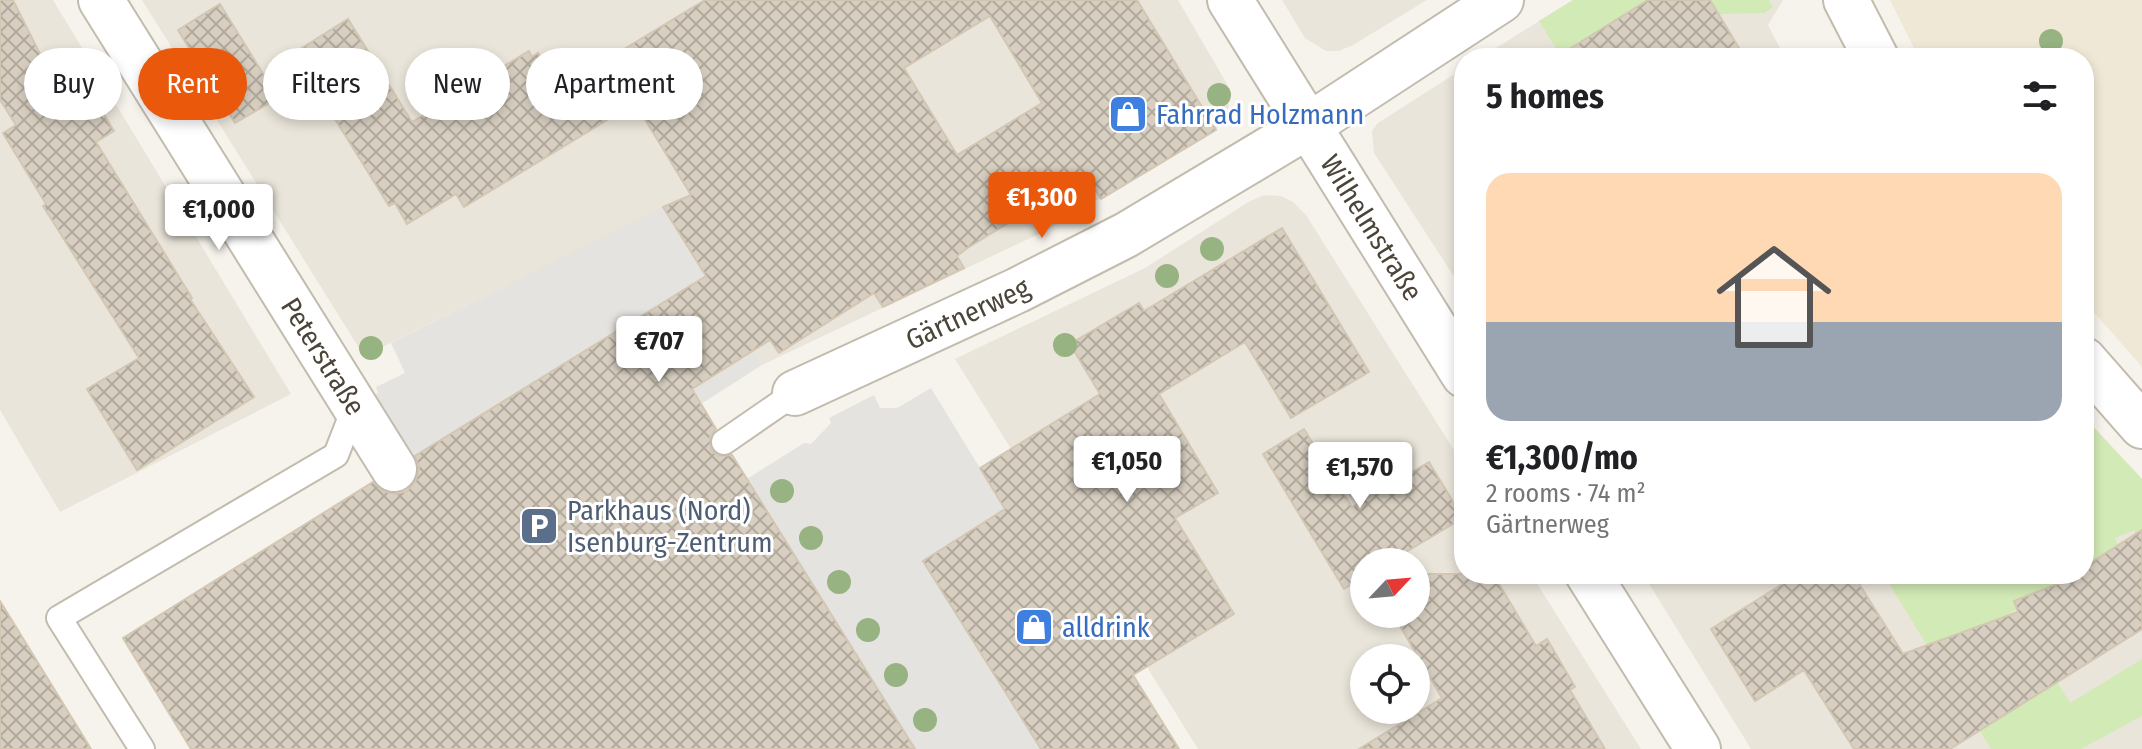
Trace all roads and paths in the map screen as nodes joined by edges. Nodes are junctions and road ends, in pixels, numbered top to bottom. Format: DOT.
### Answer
graph roads {
  1 [pos="101,0"];
  2 [pos="1230,0"];
  3 [pos="1501,0"];
  4 [pos="1846,0"];
  5 [pos="1871,48"];
  6 [pos="1308,126"];
  7 [pos="1454,359"];
  8 [pos="2094,371"];
  9 [pos="795,393"];
  10 [pos="355,406"];
  11 [pos="2142,426"];
  12 [pos="724,442"];
  13 [pos="394,469"];
  14 [pos="1594,584"];
  15 [pos="142,749"];
  16 [pos="1698,749"];
  1 -- 10 [label="street, Peterstraße"];
  2 -- 6 [label="street, Wilhelmstraße"];
  3 -- 6 [label="street, Gärtnerweg"];
  4 -- 5 [label="street"];
  6 -- 7 [label="street, Wilhelmstraße"];
  6 -- 9 [label="street, Gärtnerweg"];
  8 -- 11 [label="street"];
  9 -- 12 [label="lane"];
  10 -- 13 [label="street, Peterstraße"];
  10 -- 15 [label="lane"];
  14 -- 16 [label="street"];
}
